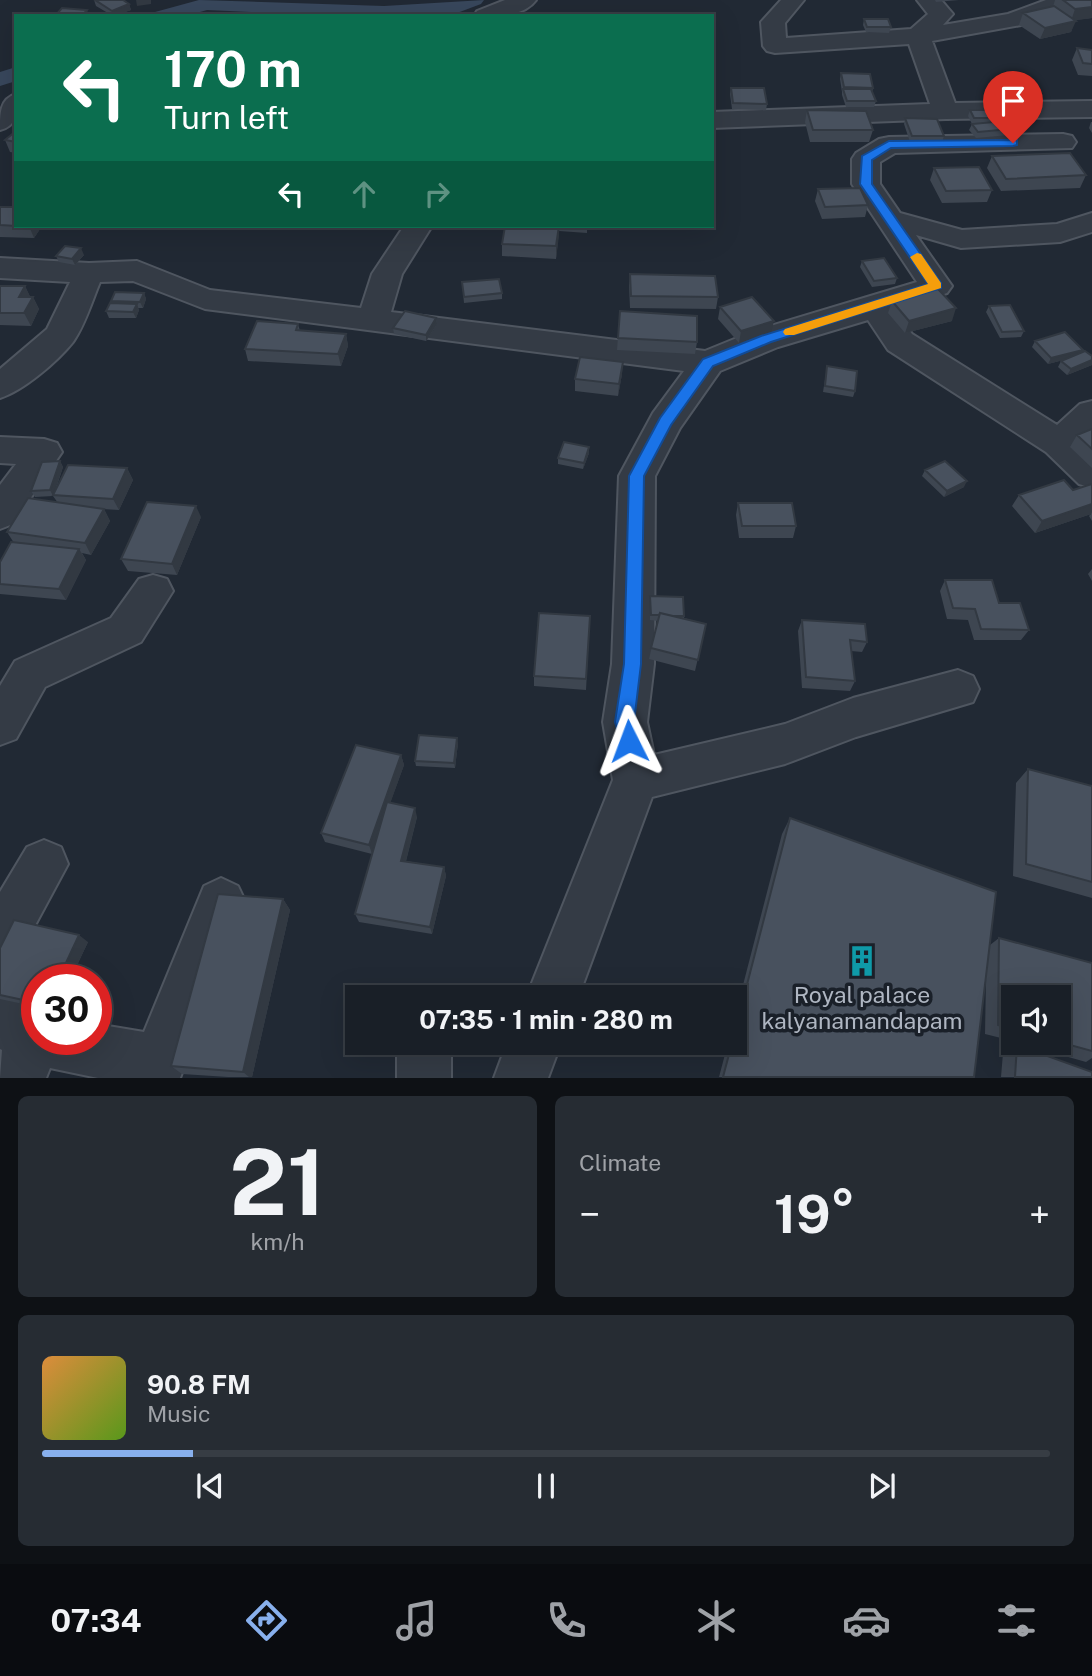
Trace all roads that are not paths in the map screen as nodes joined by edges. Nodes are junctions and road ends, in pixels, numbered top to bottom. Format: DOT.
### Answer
graph roads {
  1 [pos="525,0"];
  2 [pos="793,0"];
  3 [pos="928,0"];
  4 [pos="994,0"];
  5 [pos="1067,0"];
  6 [pos="490,14"];
  7 [pos="1013,20"];
  8 [pos="918,36"];
  9 [pos="14,102"];
  10 [pos="1092,109"];
  11 [pos="945,111"];
  12 [pos="874,114"];
  13 [pos="714,120"];
  14 [pos="0,121"];
  15 [pos="1063,142"];
  16 [pos="889,145"];
  17 [pos="891,219"];
  18 [pos="1092,222"];
  19 [pos="417,228"];
  20 [pos="0,268"];
  21 [pos="89,273"];
  22 [pos="875,307"];
  23 [pos="373,320"];
  24 [pos="708,363"];
  25 [pos="0,386"];
  26 [pos="1092,413"];
  27 [pos="1059,443"];
  28 [pos="0,450"];
  29 [pos="1092,474"];
  30 [pos="0,513"];
  31 [pos="153,591"];
  32 [pos="958,689"];
  33 [pos="0,725"];
  34 [pos="636,780"];
  35 [pos="44,864"];
  36 [pos="221,903"];
  37 [pos="0,940"];
  38 [pos="557,985"];
  39 [pos="110,1055"];
  40 [pos="424,1055"];
  41 [pos="529,1055"];
  42 [pos="424,1077"];
  43 [pos="521,1077"];
  1 -- 6 [label="street"];
  2 -- 8 [label="street"];
  3 -- 8 [label="street"];
  4 -- 7 [label="street"];
  5 -- 7 [label="street"];
  7 -- 8 [label="street"];
  8 -- 11 [label="street"];
  9 -- 14 [label="street"];
  10 -- 11 [label="street"];
  11 -- 12 [label="street"];
  12 -- 13 [label="street"];
  12 -- 16 [label="street"];
  15 -- 16 [label="street"];
  16 -- 17 [label="street"];
  17 -- 18 [label="street"];
  17 -- 22 [label="street"];
  19 -- 23 [label="street"];
  20 -- 21 [label="street"];
  21 -- 23 [label="street"];
  21 -- 25 [label="street"];
  22 -- 24 [label="street"];
  22 -- 27 [label="street"];
  23 -- 24 [label="street"];
  24 -- 34 [label="street"];
  26 -- 27 [label="street"];
  27 -- 29 [label="street"];
  28 -- 30 [label="street"];
  31 -- 33 [label="street"];
  32 -- 34 [label="street"];
  34 -- 38 [label="street"];
  35 -- 37 [label="street"];
  36 -- 39 [label="street"];
  40 -- 42 [label="street"];
  41 -- 43 [label="street"];
}
